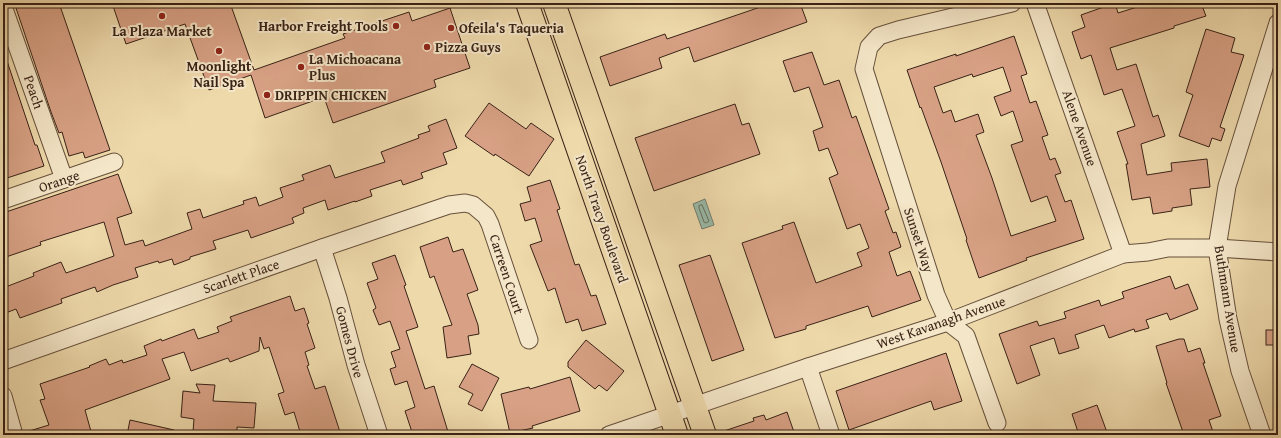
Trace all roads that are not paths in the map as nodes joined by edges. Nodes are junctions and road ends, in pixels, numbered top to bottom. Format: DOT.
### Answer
graph roads {
  1 [pos="527,3"];
  2 [pos="554,3"];
  3 [pos="1012,3"];
  4 [pos="1035,3"];
  5 [pos="3,6"];
  6 [pos="1278,24"];
  7 [pos="1275,45"];
  8 [pos="114,162"];
  9 [pos="64,179"];
  10 [pos="3,200"];
  11 [pos="480,210"];
  12 [pos="322,248"];
  13 [pos="1217,248"];
  14 [pos="1278,252"];
  15 [pos="1123,254"];
  16 [pos="948,322"];
  17 [pos="529,340"];
  18 [pos="3,361"];
  19 [pos="808,367"];
  20 [pos="3,396"];
  21 [pos="695,406"];
  22 [pos="670,414"];
  23 [pos="997,423"];
  24 [pos="14,435"];
  25 [pos="379,435"];
  26 [pos="609,435"];
  27 [pos="677,435"];
  28 [pos="705,435"];
  29 [pos="831,435"];
  30 [pos="1262,435"];
  1 -- 22 [label="main road, North Tracy Boulevard"];
  2 -- 21 [label="main road, North Tracy Boulevard"];
  3 -- 16 [label="street, Sunset Way"];
  4 -- 15 [label="street, Alene Avenue"];
  5 -- 9 [label="street, Peach"];
  6 -- 7 [label="street, Buthmann Avenue"];
  7 -- 13 [label="street, Buthmann Avenue"];
  8 -- 9 [label="street, Orange"];
  9 -- 10 [label="street, Orange"];
  11 -- 12 [label="street, Scarlett Place"];
  11 -- 17 [label="street, Carreen Court"];
  12 -- 18 [label="street, Scarlett Place"];
  12 -- 25 [label="street, Gomes Drive"];
  13 -- 14 [label="street, West Kavanagh Avenue"];
  13 -- 15 [label="street, West Kavanagh Avenue"];
  13 -- 30 [label="street, Buthmann Avenue"];
  15 -- 16 [label="street, West Kavanagh Avenue"];
  16 -- 19 [label="street, West Kavanagh Avenue"];
  16 -- 23 [label="street, Sunset Way"];
  19 -- 21 [label="street, West Kavanagh Avenue"];
  19 -- 29 [label="street"];
  20 -- 24 [label="street"];
  21 -- 22 [label="street, West Kavanagh Avenue"];
  21 -- 28 [label="main road, North Tracy Boulevard"];
  22 -- 26 [label="street, West Kavanagh Avenue"];
  22 -- 27 [label="main road, North Tracy Boulevard"];
}
